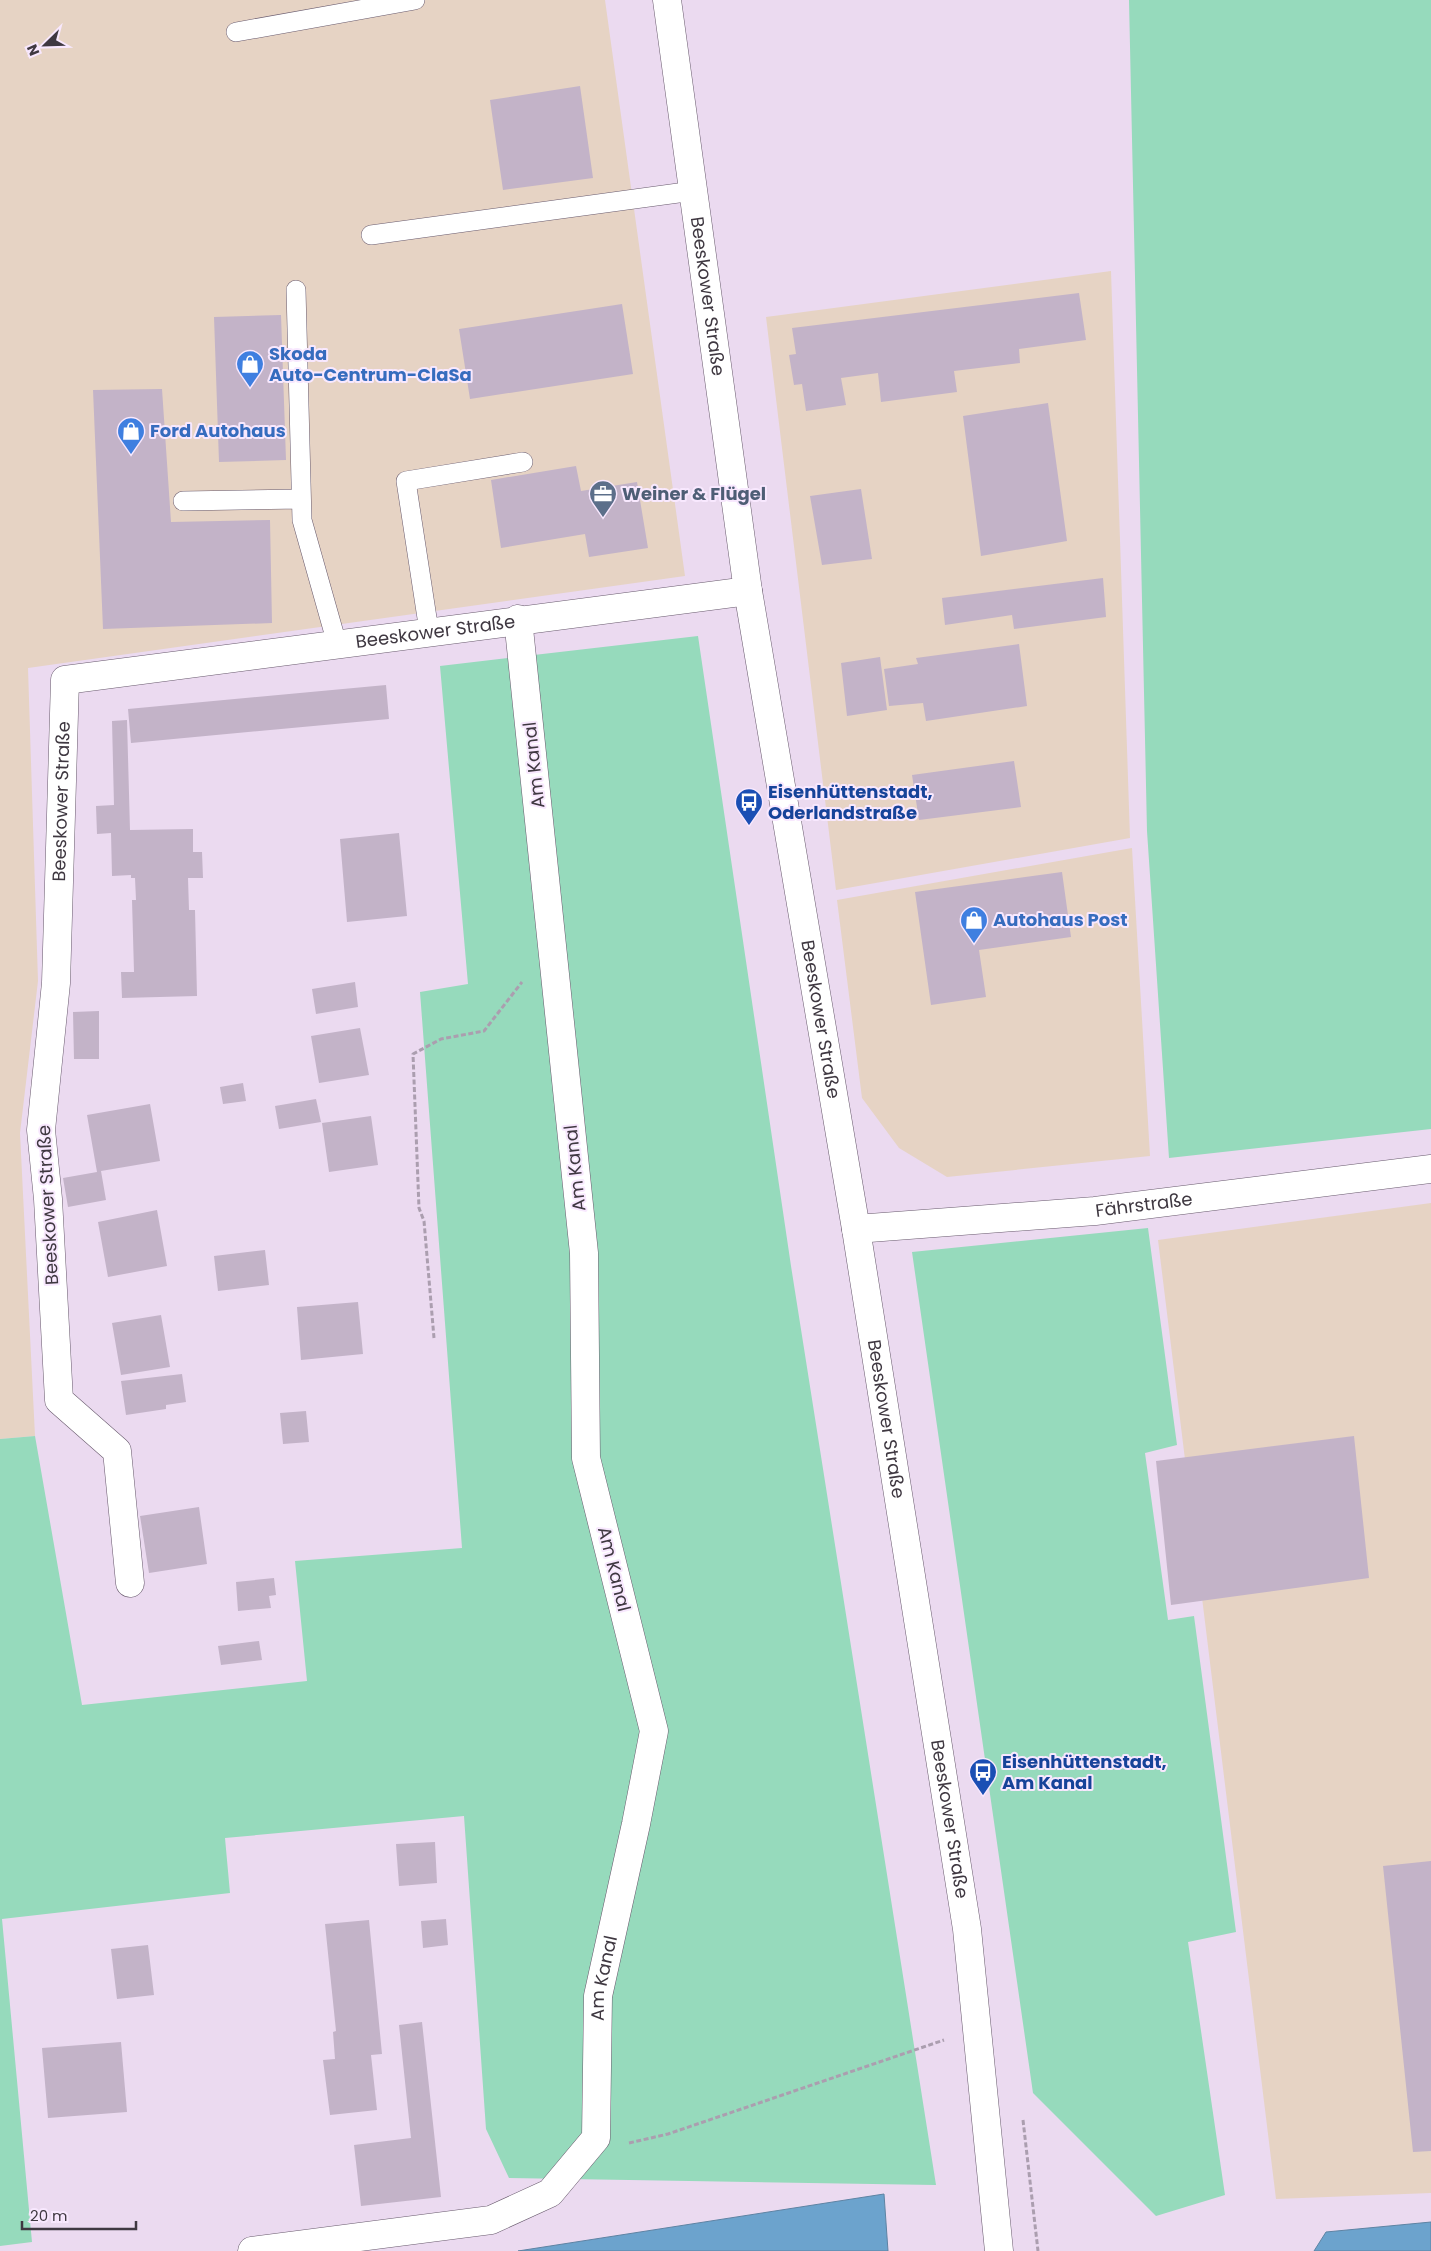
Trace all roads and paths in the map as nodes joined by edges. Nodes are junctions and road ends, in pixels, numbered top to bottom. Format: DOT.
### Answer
graph roads {
  1 [pos="415,0"];
  2 [pos="667,0"];
  3 [pos="236,32"];
  4 [pos="693,191"];
  5 [pos="370,235"];
  6 [pos="296,290"];
  7 [pos="523,462"];
  8 [pos="301,499"];
  9 [pos="183,501"];
  10 [pos="748,591"];
  11 [pos="518,620"];
  12 [pos="429,631"];
  13 [pos="337,644"];
  14 [pos="551,938"];
  15 [pos="1431,1169"];
  16 [pos="856,1229"];
  17 [pos="434,1338"];
  18 [pos="130,1583"];
  19 [pos="947,2040"];
  20 [pos="584,2152"];
  21 [pos="1032,2197"];
  22 [pos="252,2251"];
  23 [pos="999,2251"];
  24 [pos="1038,2251"];
  1 -- 3 [label="lane"];
  2 -- 4 [label="street, Beeskower Straße"];
  4 -- 5 [label="lane"];
  4 -- 10 [label="street, Beeskower Straße"];
  6 -- 8 [label="lane"];
  7 -- 12 [label="lane"];
  8 -- 9 [label="lane"];
  8 -- 13 [label="lane"];
  10 -- 11 [label="street, Beeskower Straße"];
  10 -- 16 [label="street, Beeskower Straße"];
  11 -- 12 [label="street, Beeskower Straße"];
  11 -- 14 [label="street, Am Kanal"];
  12 -- 13 [label="street, Beeskower Straße"];
  13 -- 18 [label="street, Beeskower Straße"];
  14 -- 17 [label="path"];
  14 -- 20 [label="street, Am Kanal"];
  15 -- 16 [label="street, Fährstraße"];
  16 -- 23 [label="street, Beeskower Straße"];
  19 -- 20 [label="path"];
  20 -- 22 [label="street, Am Kanal"];
  21 -- 24 [label="path"];
}
